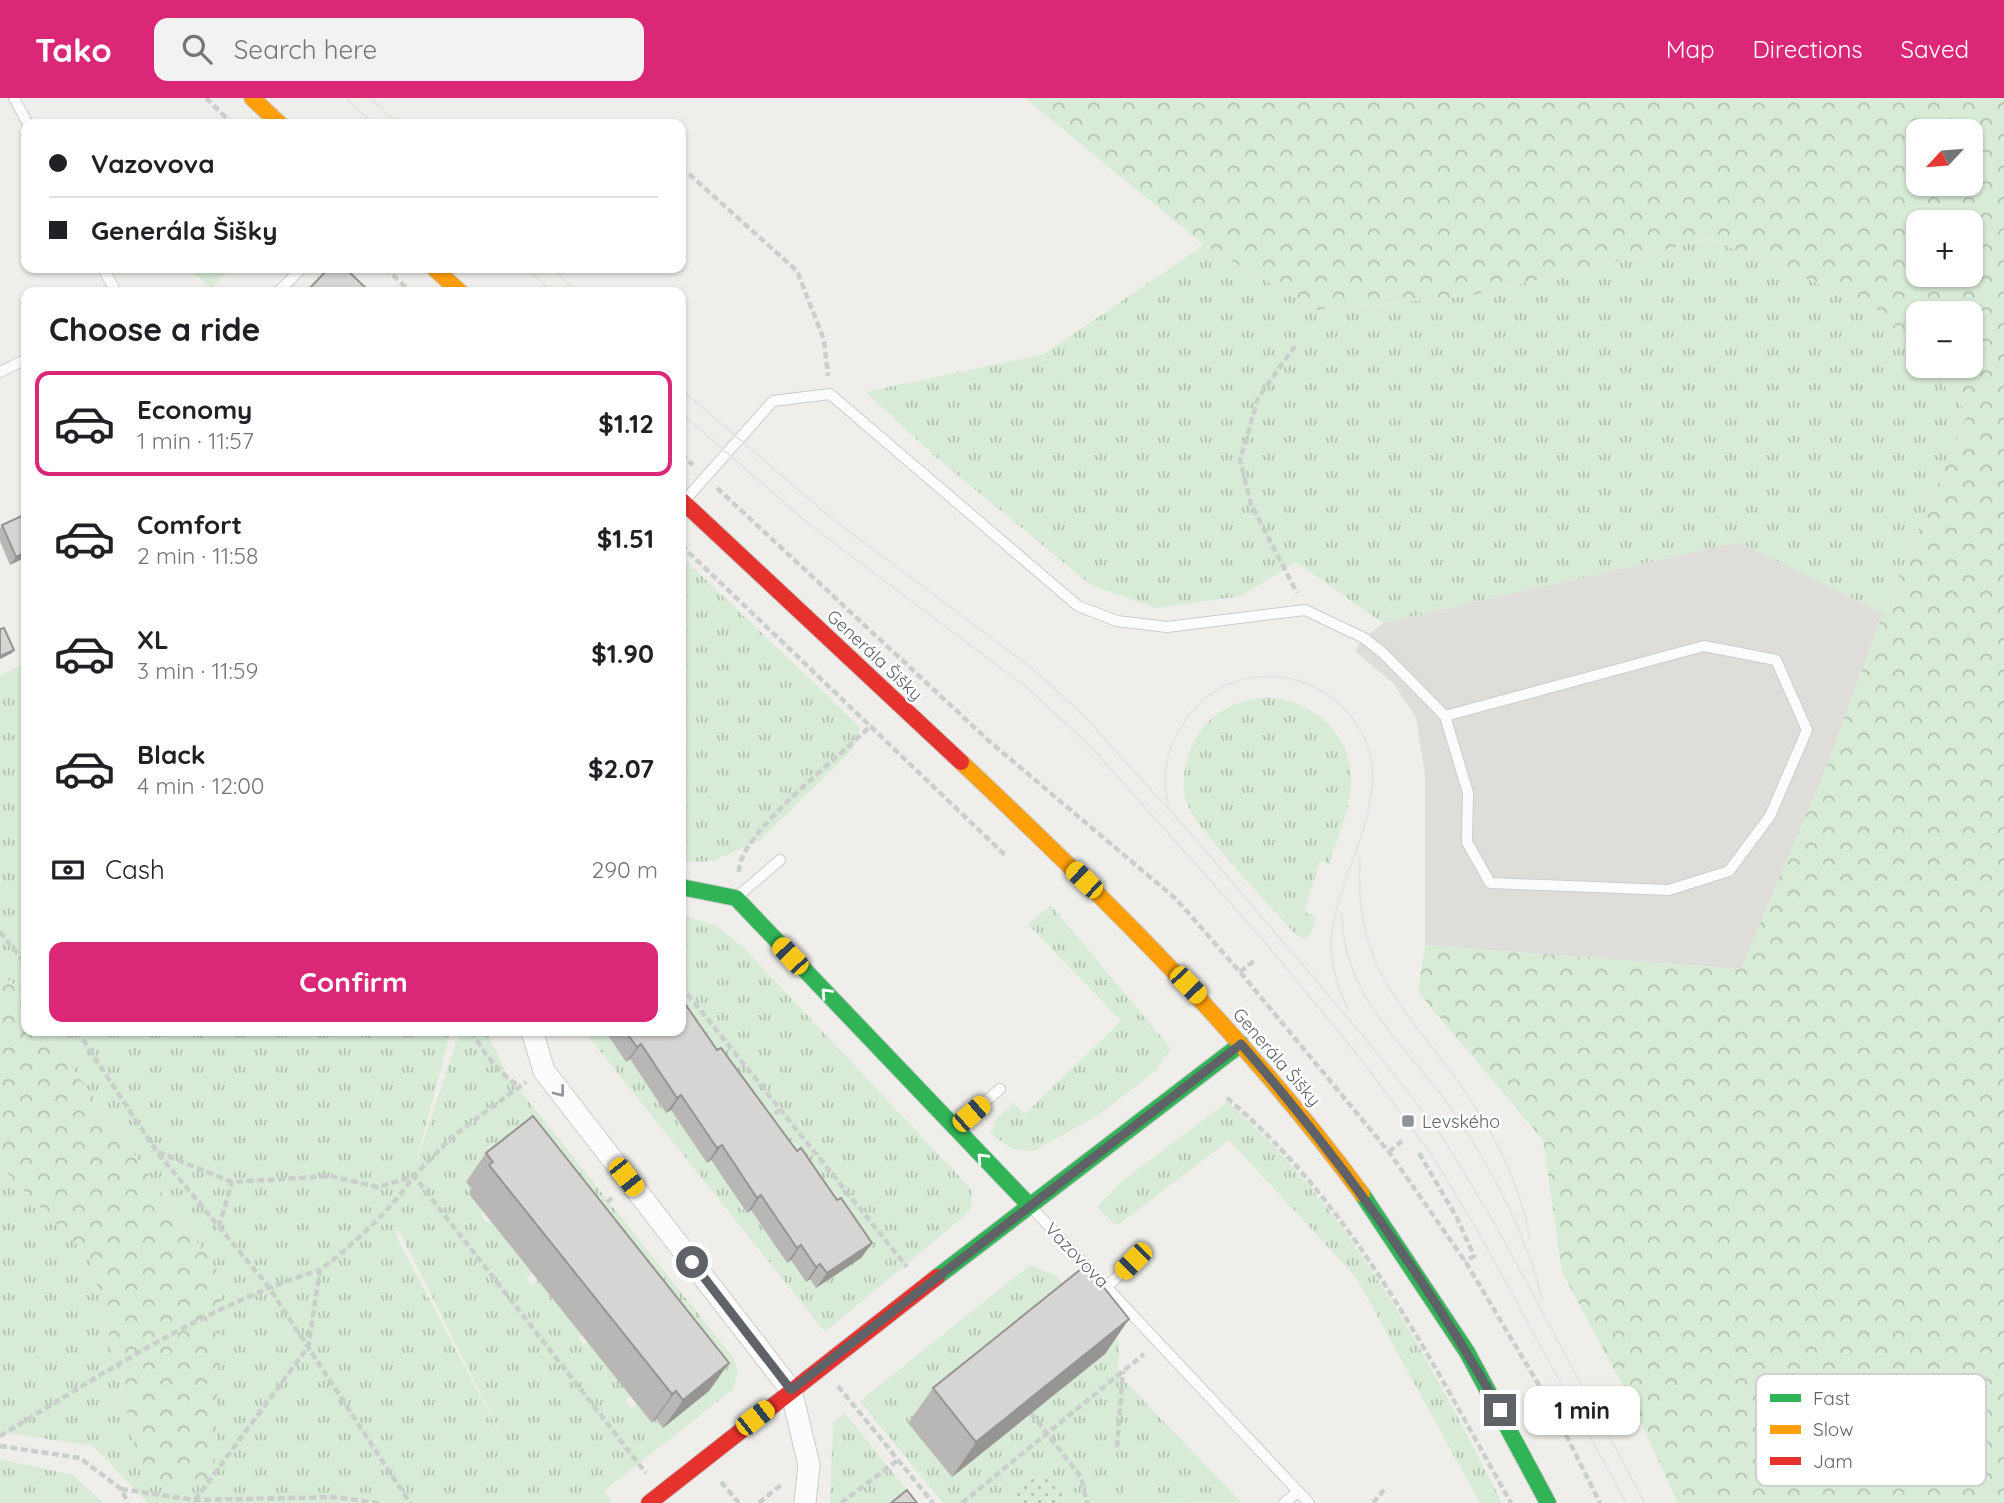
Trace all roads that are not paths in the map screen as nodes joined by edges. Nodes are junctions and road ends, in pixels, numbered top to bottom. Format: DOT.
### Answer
graph roads {
  1 [pos="14,98"];
  2 [pos="252,98"];
  3 [pos="25,119"];
  4 [pos="275,119"];
  5 [pos="297,273"];
  6 [pos="439,273"];
  7 [pos="283,287"];
  8 [pos="455,287"];
  9 [pos="21,362"];
  10 [pos="0,372"];
  11 [pos="686,497"];
  12 [pos="686,505"];
  13 [pos="1445,716"];
  14 [pos="780,860"];
  15 [pos="686,888"];
  16 [pos="738,896"];
  17 [pos="533,1036"];
  18 [pos="1241,1044"];
  19 [pos="1000,1089"];
  20 [pos="954,1129"];
  21 [pos="1030,1206"];
  22 [pos="1143,1251"];
  23 [pos="1108,1286"];
  24 [pos="791,1390"];
  25 [pos="1298,1492"];
  26 [pos="655,1498"];
  27 [pos="805,1503"];
  28 [pos="1284,1503"];
  29 [pos="1309,1503"];
  30 [pos="1548,1503"];
  1 -- 3 [label="lane"];
  2 -- 4 [label="main road"];
  5 -- 7 [label="lane"];
  6 -- 8 [label="main road"];
  9 -- 10 [label="lane"];
  11 -- 13 [label="lane"];
  12 -- 18 [label="main road, Generála Šišky"];
  13 -- 13 [label="lane"];
  14 -- 16 [label="lane"];
  15 -- 16 [label="main road"];
  20 -- 16 [label="main road, Vazovova, one-way"];
  17 -- 24 [label="street, one-way"];
  18 -- 21 [label="main road"];
  18 -- 30 [label="main road, Generála Šišky"];
  19 -- 20 [label="lane"];
  21 -- 20 [label="main road, Vazovova, one-way"];
  21 -- 23 [label="lane, Vazovova"];
  21 -- 24 [label="main road"];
  22 -- 23 [label="lane"];
  23 -- 25 [label="lane, Vazovova"];
  24 -- 26 [label="main road"];
  24 -- 27 [label="street"];
  25 -- 28 [label="lane"];
  25 -- 29 [label="lane, Vazovova"];
}
